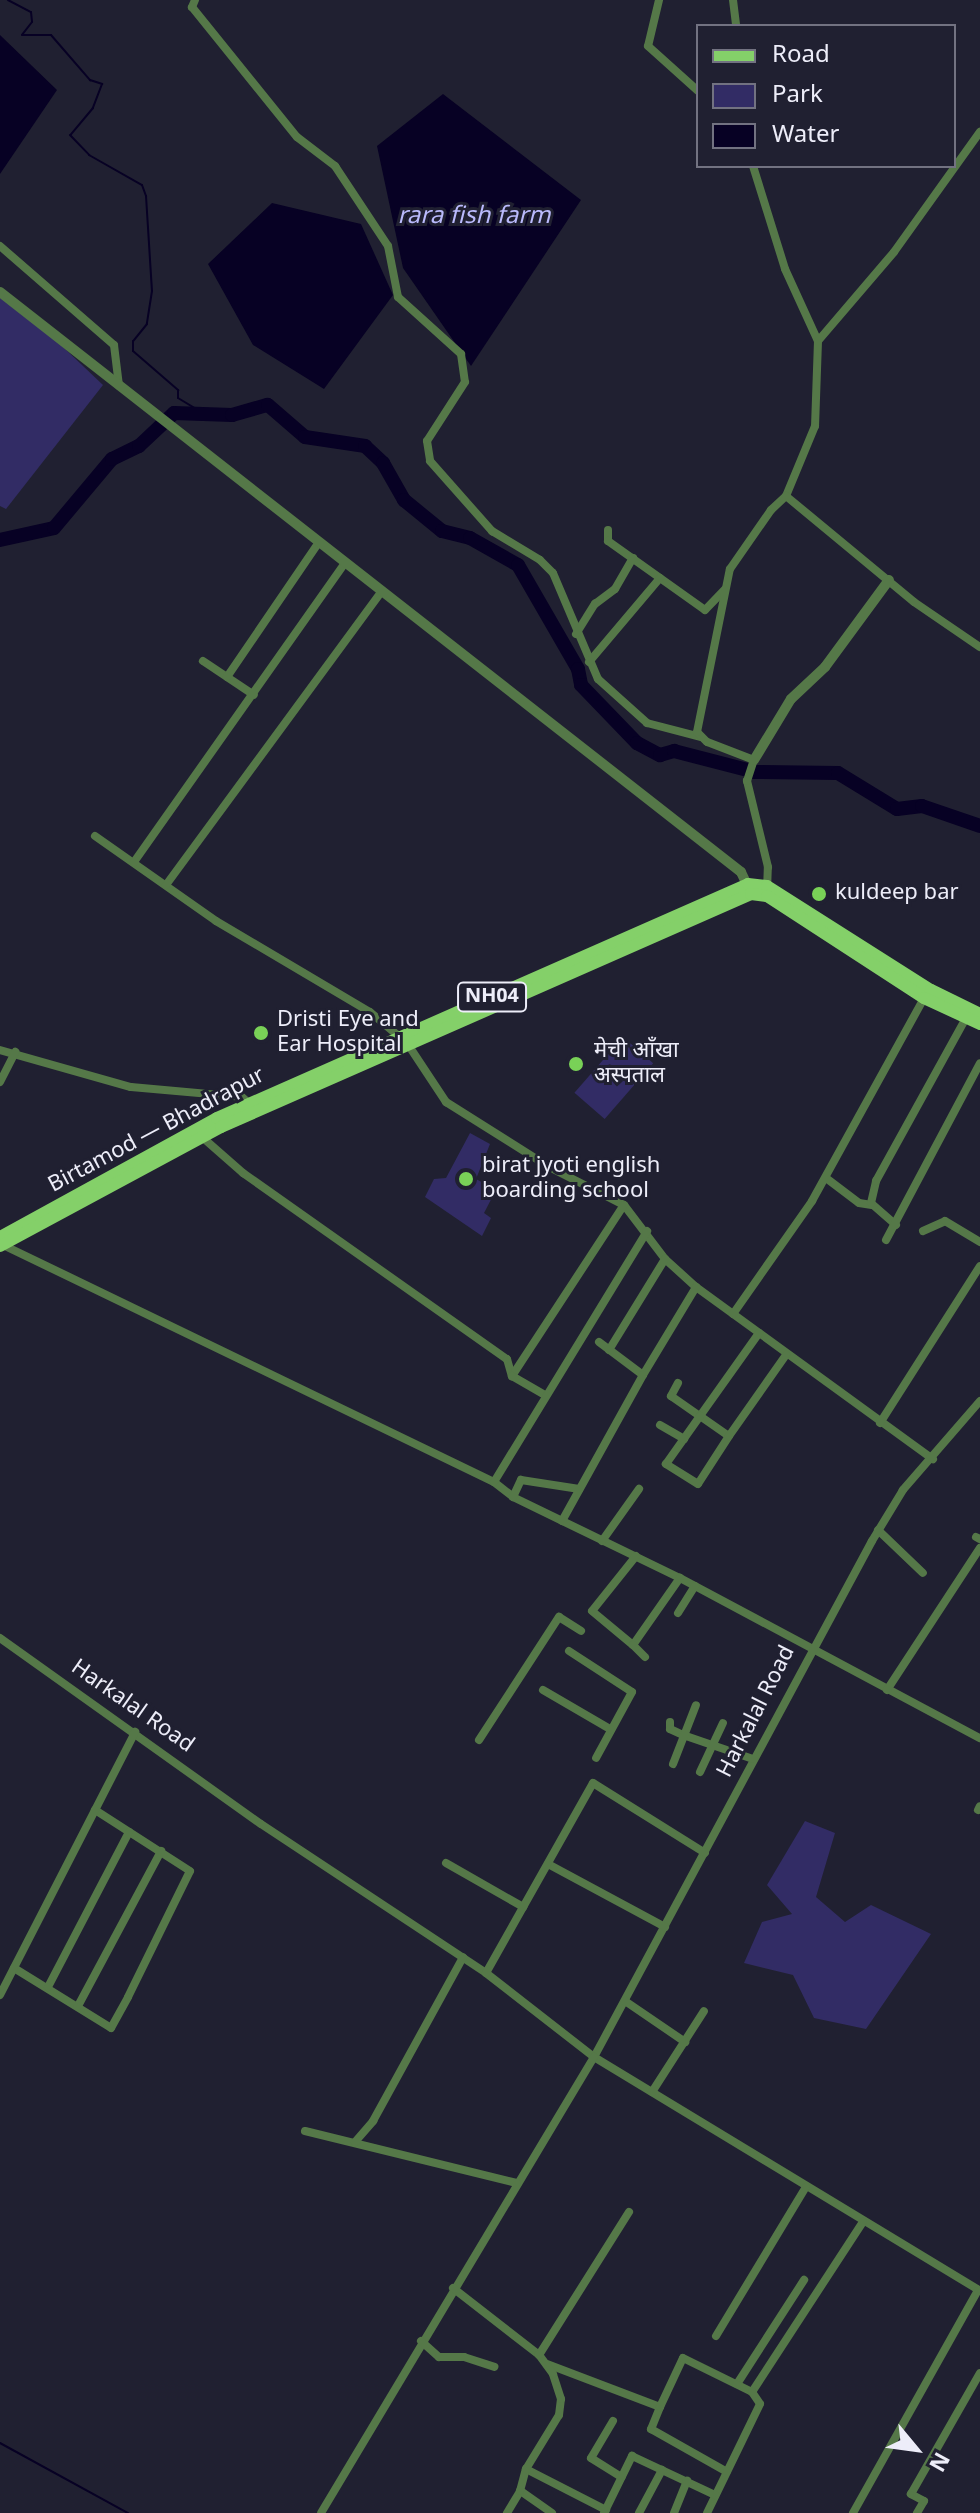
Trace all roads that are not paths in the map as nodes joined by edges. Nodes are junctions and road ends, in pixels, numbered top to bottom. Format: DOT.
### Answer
graph roads {
  1 [pos="195,0"];
  2 [pos="659,0"];
  3 [pos="733,0"];
  4 [pos="736,24"];
  5 [pos="696,89"];
  6 [pos="980,132"];
  7 [pos="956,165"];
  8 [pos="754,168"];
  9 [pos="954,168"];
  10 [pos="0,246"];
  11 [pos="0,292"];
  12 [pos="818,341"];
  13 [pos="119,386"];
  14 [pos="786,496"];
  15 [pos="608,530"];
  16 [pos="317,545"];
  17 [pos="633,558"];
  18 [pos="344,564"];
  19 [pos="660,578"];
  20 [pos="889,580"];
  21 [pos="725,590"];
  22 [pos="381,592"];
  23 [pos="576,634"];
  24 [pos="980,647"];
  25 [pos="203,661"];
  26 [pos="589,662"];
  27 [pos="227,677"];
  28 [pos="254,695"];
  29 [pos="701,737"];
  30 [pos="753,763"];
  31 [pos="95,836"];
  32 [pos="134,862"];
  33 [pos="166,885"];
  34 [pos="750,889"];
  35 [pos="767,891"];
  36 [pos="932,998"];
  37 [pos="980,1014"];
  38 [pos="965,1020"];
  39 [pos="980,1024"];
  40 [pos="402,1040"];
  41 [pos="0,1050"];
  42 [pos="15,1052"];
  43 [pos="980,1063"];
  44 [pos="0,1082"];
  45 [pos="269,1099"];
  46 [pos="249,1103"];
  47 [pos="202,1137"];
  48 [pos="826,1178"];
  49 [pos="624,1205"];
  50 [pos="872,1205"];
  51 [pos="896,1225"];
  52 [pos="647,1231"];
  53 [pos="923,1231"];
  54 [pos="886,1240"];
  55 [pos="980,1242"];
  56 [pos="1,1243"];
  57 [pos="665,1259"];
  58 [pos="980,1266"];
  59 [pos="696,1287"];
  60 [pos="733,1314"];
  61 [pos="759,1333"];
  62 [pos="599,1342"];
  63 [pos="609,1350"];
  64 [pos="786,1355"];
  65 [pos="643,1375"];
  66 [pos="512,1376"];
  67 [pos="678,1383"];
  68 [pos="546,1396"];
  69 [pos="980,1401"];
  70 [pos="700,1416"];
  71 [pos="880,1423"];
  72 [pos="660,1425"];
  73 [pos="729,1436"];
  74 [pos="684,1439"];
  75 [pos="933,1459"];
  76 [pos="494,1482"];
  77 [pos="579,1489"];
  78 [pos="639,1489"];
  79 [pos="513,1497"];
  80 [pos="562,1521"];
  81 [pos="878,1530"];
  82 [pos="602,1541"];
  83 [pos="977,1544"];
  84 [pos="636,1556"];
  85 [pos="923,1573"];
  86 [pos="680,1578"];
  87 [pos="695,1586"];
  88 [pos="678,1613"];
  89 [pos="581,1631"];
  90 [pos="0,1638"];
  91 [pos="633,1645"];
  92 [pos="810,1648"];
  93 [pos="569,1651"];
  94 [pos="645,1657"];
  95 [pos="543,1690"];
  96 [pos="887,1690"];
  97 [pos="696,1705"];
  98 [pos="670,1722"];
  99 [pos="723,1723"];
  100 [pos="610,1729"];
  101 [pos="135,1732"];
  102 [pos="683,1735"];
  103 [pos="980,1738"];
  104 [pos="479,1740"];
  105 [pos="712,1747"];
  106 [pos="596,1758"];
  107 [pos="753,1759"];
  108 [pos="673,1764"];
  109 [pos="700,1772"];
  110 [pos="95,1810"];
  111 [pos="129,1832"];
  112 [pos="161,1851"];
  113 [pos="705,1853"];
  114 [pos="446,1863"];
  115 [pos="548,1864"];
  116 [pos="523,1907"];
  117 [pos="665,1927"];
  118 [pos="463,1957"];
  119 [pos="14,1968"];
  120 [pos="486,1973"];
  121 [pos="48,1987"];
  122 [pos="0,1995"];
  123 [pos="625,2001"];
  124 [pos="78,2006"];
  125 [pos="704,2011"];
  126 [pos="685,2042"];
  127 [pos="594,2057"];
  128 [pos="652,2092"];
  129 [pos="305,2131"];
  130 [pos="355,2142"];
  131 [pos="517,2183"];
  132 [pos="806,2187"];
  133 [pos="629,2212"];
  134 [pos="863,2222"];
  135 [pos="804,2280"];
  136 [pos="453,2288"];
  137 [pos="979,2290"];
  138 [pos="716,2336"];
  139 [pos="421,2341"];
  140 [pos="539,2355"];
  141 [pos="546,2364"];
  142 [pos="494,2367"];
  143 [pos="980,2373"];
  144 [pos="737,2384"];
  145 [pos="752,2392"];
  146 [pos="660,2407"];
  147 [pos="613,2421"];
  148 [pos="526,2469"];
  149 [pos="662,2470"];
  150 [pos="727,2472"];
  151 [pos="622,2477"];
  152 [pos="687,2481"];
  153 [pos="520,2491"];
  154 [pos="715,2495"];
  155 [pos="605,2511"];
  156 [pos="321,2513"];
  157 [pos="507,2513"];
  158 [pos="552,2513"];
  159 [pos="639,2513"];
  160 [pos="674,2513"];
  161 [pos="707,2513"];
  162 [pos="853,2513"];
  163 [pos="917,2513"];
  1 -- 23 [label="street"];
  2 -- 5 [label="street"];
  3 -- 4 [label="street"];
  6 -- 7 [label="street"];
  8 -- 12 [label="street"];
  9 -- 12 [label="street"];
  10 -- 13 [label="street"];
  11 -- 13 [label="street"];
  12 -- 14 [label="street"];
  13 -- 16 [label="street"];
  14 -- 20 [label="street"];
  14 -- 21 [label="street"];
  15 -- 17 [label="street"];
  16 -- 18 [label="street"];
  16 -- 27 [label="street"];
  17 -- 19 [label="street"];
  17 -- 23 [label="street"];
  18 -- 22 [label="street"];
  18 -- 28 [label="street"];
  19 -- 21 [label="street"];
  19 -- 26 [label="street"];
  20 -- 24 [label="street"];
  20 -- 30 [label="street"];
  21 -- 29 [label="street"];
  22 -- 33 [label="street"];
  22 -- 34 [label="street"];
  23 -- 26 [label="street"];
  25 -- 27 [label="street"];
  26 -- 29 [label="street"];
  27 -- 28 [label="street"];
  28 -- 32 [label="street"];
  29 -- 30 [label="street"];
  30 -- 35 [label="street"];
  31 -- 32 [label="street"];
  32 -- 33 [label="street"];
  33 -- 40 [label="street"];
  34 -- 35 [label="main road"];
  34 -- 40 [label="main road, Birtamod — Bhadrapur / NH04"];
  35 -- 36 [label="main road"];
  36 -- 37 [label="main road"];
  36 -- 38 [label="main road"];
  36 -- 48 [label="street"];
  38 -- 39 [label="main road"];
  38 -- 50 [label="street"];
  40 -- 45 [label="main road, Birtamod — Bhadrapur / NH04"];
  40 -- 49 [label="street"];
  41 -- 42 [label="street"];
  42 -- 44 [label="street"];
  42 -- 46 [label="street"];
  43 -- 51 [label="street"];
  45 -- 46 [label="main road, Birtamod — Bhadrapur / NH04"];
  45 -- 47 [label="main road, Birtamod — Bhadrapur / NH04"];
  46 -- 56 [label="main road, Birtamod — Bhadrapur / NH04"];
  47 -- 56 [label="main road, Birtamod — Bhadrapur / NH04"];
  47 -- 66 [label="street"];
  48 -- 50 [label="street"];
  48 -- 60 [label="street"];
  49 -- 52 [label="street"];
  49 -- 66 [label="street"];
  50 -- 51 [label="street"];
  51 -- 54 [label="street"];
  52 -- 57 [label="street"];
  52 -- 68 [label="street"];
  53 -- 55 [label="street"];
  56 -- 76 [label="street"];
  57 -- 59 [label="street"];
  57 -- 63 [label="street"];
  58 -- 71 [label="street"];
  59 -- 60 [label="street"];
  59 -- 65 [label="street"];
  60 -- 61 [label="street"];
  61 -- 64 [label="street"];
  61 -- 70 [label="street"];
  62 -- 63 [label="street"];
  63 -- 65 [label="street"];
  64 -- 71 [label="street"];
  64 -- 73 [label="street"];
  65 -- 77 [label="street"];
  66 -- 68 [label="street"];
  67 -- 70 [label="street"];
  68 -- 76 [label="street"];
  69 -- 75 [label="street, Harkalal Road"];
  70 -- 73 [label="street"];
  70 -- 74 [label="street"];
  71 -- 75 [label="street"];
  72 -- 74 [label="street"];
  73 -- 74 [label="street"];
  75 -- 81 [label="street, Harkalal Road"];
  76 -- 79 [label="street"];
  77 -- 79 [label="street"];
  77 -- 80 [label="street"];
  78 -- 82 [label="street"];
  79 -- 80 [label="street"];
  80 -- 82 [label="street"];
  81 -- 85 [label="street"];
  81 -- 92 [label="street, Harkalal Road"];
  82 -- 84 [label="street"];
  83 -- 96 [label="street"];
  84 -- 86 [label="street"];
  84 -- 91 [label="street"];
  86 -- 87 [label="street"];
  86 -- 91 [label="street"];
  87 -- 88 [label="street"];
  87 -- 92 [label="street"];
  89 -- 104 [label="street"];
  90 -- 101 [label="street, Harkalal Road"];
  91 -- 94 [label="street"];
  92 -- 96 [label="street"];
  92 -- 107 [label="street, Harkalal Road"];
  93 -- 100 [label="street"];
  95 -- 100 [label="street"];
  96 -- 103 [label="street"];
  97 -- 102 [label="street"];
  98 -- 102 [label="street"];
  99 -- 105 [label="street"];
  100 -- 106 [label="street"];
  101 -- 110 [label="street"];
  101 -- 118 [label="street, Harkalal Road"];
  102 -- 105 [label="street"];
  102 -- 108 [label="street"];
  105 -- 107 [label="street"];
  105 -- 109 [label="street"];
  107 -- 113 [label="street, Harkalal Road"];
  110 -- 111 [label="street"];
  110 -- 119 [label="street"];
  111 -- 112 [label="street"];
  111 -- 121 [label="street"];
  112 -- 124 [label="street"];
  112 -- 124 [label="street"];
  113 -- 115 [label="street"];
  113 -- 117 [label="street, Harkalal Road"];
  114 -- 116 [label="street"];
  115 -- 116 [label="street"];
  115 -- 117 [label="street"];
  116 -- 120 [label="street"];
  117 -- 123 [label="street, Harkalal Road"];
  118 -- 120 [label="street, Harkalal Road"];
  118 -- 130 [label="street"];
  119 -- 121 [label="street"];
  119 -- 122 [label="street"];
  120 -- 127 [label="street, Harkalal Road"];
  121 -- 124 [label="street"];
  123 -- 126 [label="street"];
  123 -- 127 [label="street, Harkalal Road"];
  125 -- 126 [label="street"];
  126 -- 128 [label="street"];
  127 -- 128 [label="street, Harkalal Road"];
  127 -- 131 [label="street"];
  128 -- 132 [label="street, Harkalal Road"];
  129 -- 130 [label="street"];
  130 -- 131 [label="street"];
  131 -- 136 [label="street"];
  132 -- 134 [label="street, Harkalal Road"];
  132 -- 138 [label="street"];
  133 -- 140 [label="street"];
  134 -- 137 [label="street, Harkalal Road"];
  134 -- 145 [label="street"];
  135 -- 144 [label="street"];
  136 -- 139 [label="street"];
  136 -- 140 [label="street"];
  137 -- 162 [label="street"];
  139 -- 142 [label="street"];
  139 -- 156 [label="street"];
  140 -- 141 [label="street"];
  141 -- 146 [label="street"];
  141 -- 148 [label="street"];
  143 -- 163 [label="street"];
  144 -- 145 [label="street"];
  144 -- 146 [label="street"];
  145 -- 150 [label="street"];
  146 -- 150 [label="street"];
  147 -- 151 [label="street"];
  148 -- 153 [label="street"];
  148 -- 155 [label="street"];
  149 -- 151 [label="street"];
  149 -- 152 [label="street"];
  149 -- 159 [label="street"];
  150 -- 154 [label="street"];
  151 -- 155 [label="street"];
  152 -- 154 [label="street"];
  152 -- 160 [label="street"];
  153 -- 157 [label="street"];
  153 -- 158 [label="street"];
  154 -- 161 [label="street"];
}
